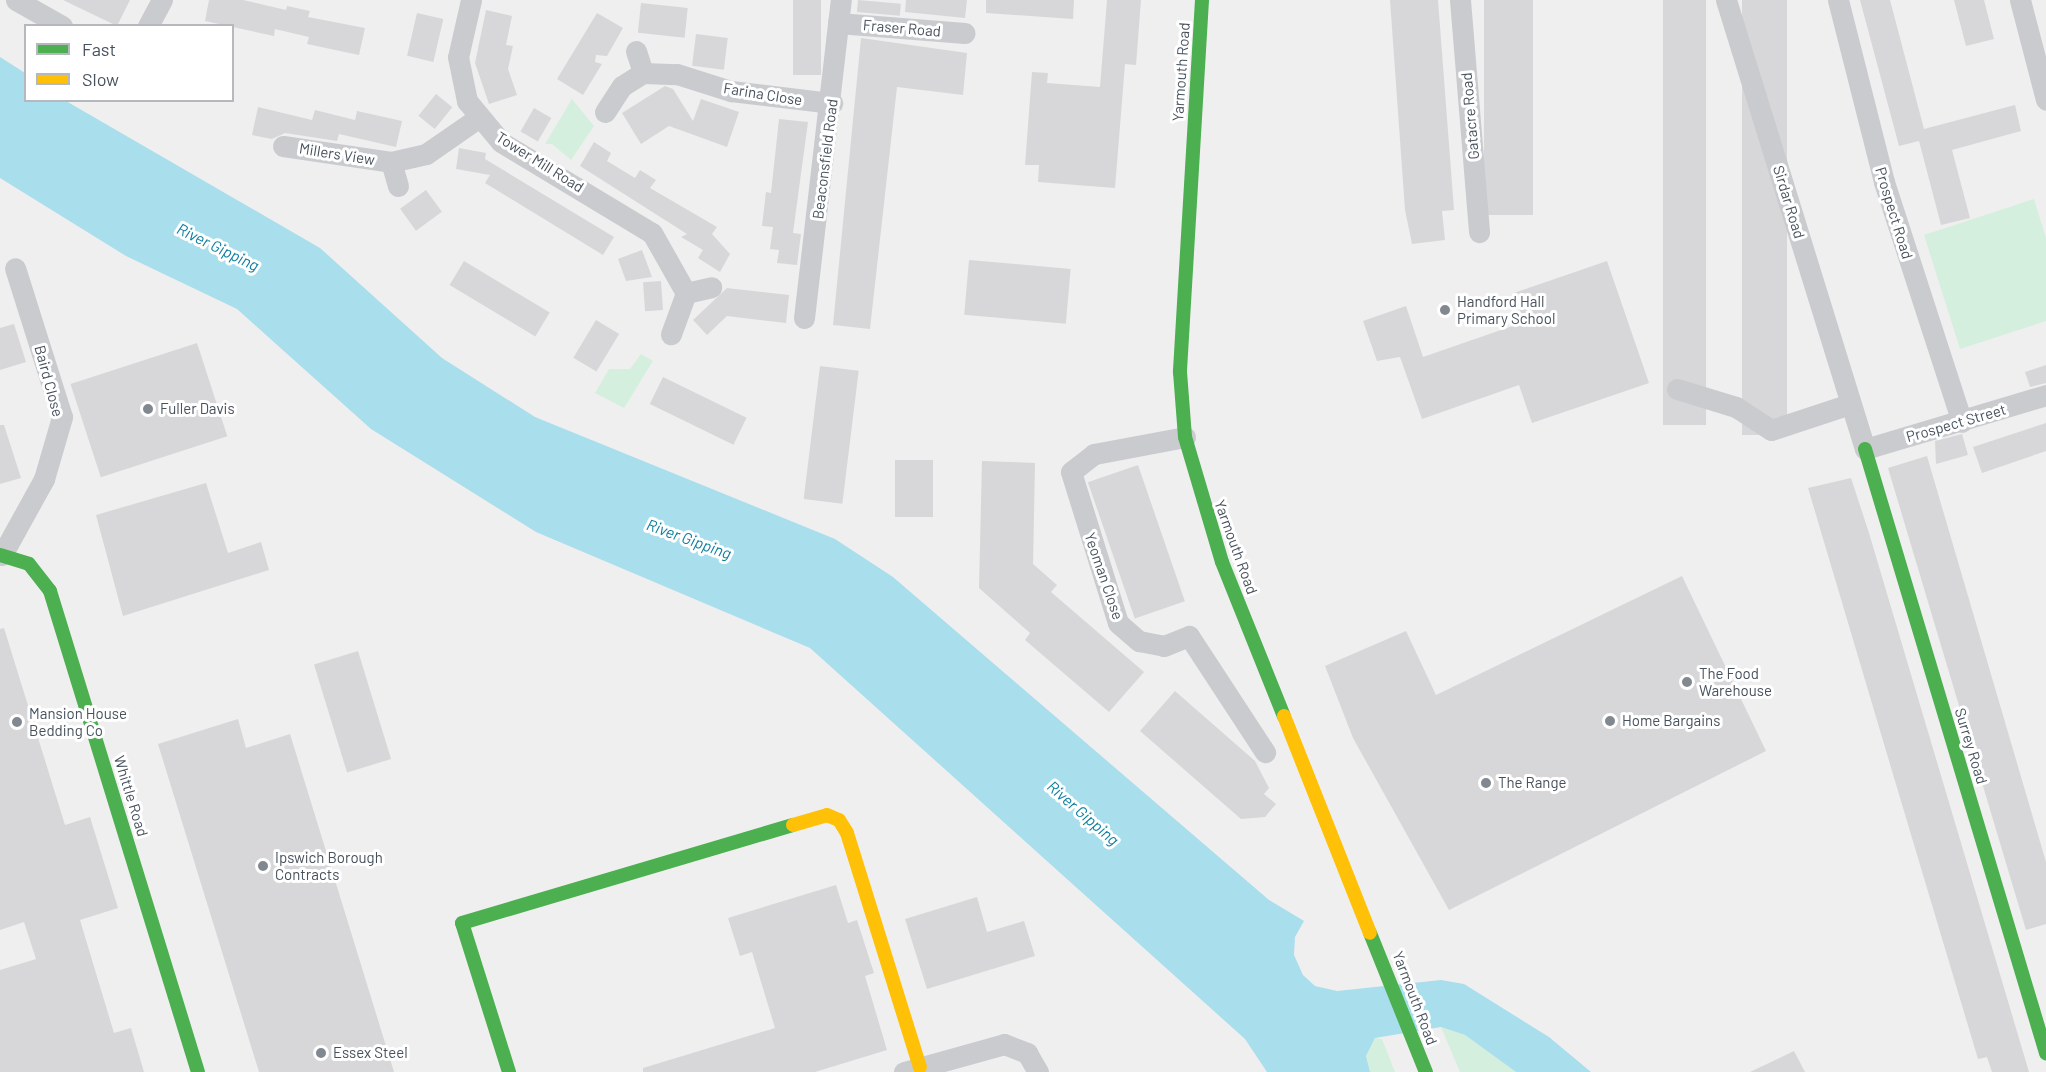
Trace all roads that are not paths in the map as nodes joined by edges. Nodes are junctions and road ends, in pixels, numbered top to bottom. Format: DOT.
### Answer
graph roads {
  1 [pos="16,0"];
  2 [pos="162,0"];
  3 [pos="471,0"];
  4 [pos="841,0"];
  5 [pos="1202,0"];
  6 [pos="1460,0"];
  7 [pos="1726,0"];
  8 [pos="1838,0"];
  9 [pos="2020,0"];
  10 [pos="838,23"];
  11 [pos="58,24"];
  12 [pos="149,24"];
  13 [pos="965,33"];
  14 [pos="636,51"];
  15 [pos="643,73"];
  16 [pos="2046,100"];
  17 [pos="832,103"];
  18 [pos="605,112"];
  19 [pos="478,118"];
  20 [pos="284,146"];
  21 [pos="391,162"];
  22 [pos="398,186"];
  23 [pos="1479,232"];
  24 [pos="15,268"];
  25 [pos="711,286"];
  26 [pos="686,293"];
  27 [pos="804,318"];
  28 [pos="670,334"];
  29 [pos="1677,389"];
  30 [pos="2046,395"];
  31 [pos="1850,404"];
  32 [pos="1962,422"];
  33 [pos="1185,437"];
  34 [pos="1865,448"];
  35 [pos="1,555"];
  36 [pos="1265,752"];
  37 [pos="2046,1053"];
  38 [pos="912,1070"];
  39 [pos="198,1072"];
  40 [pos="509,1072"];
  41 [pos="1038,1072"];
  42 [pos="1426,1072"];
  1 -- 11 [label="street"];
  2 -- 12 [label="street"];
  3 -- 19 [label="street, Tower Mill Road"];
  4 -- 10 [label="street, Beaconsfield Road"];
  5 -- 33 [label="street, Yarmouth Road"];
  6 -- 23 [label="street, Gatacre Road"];
  7 -- 31 [label="street, Sirdar Road"];
  8 -- 32 [label="street, Prospect Road"];
  9 -- 16 [label="street"];
  10 -- 13 [label="street, Fraser Road"];
  10 -- 17 [label="street, Beaconsfield Road"];
  14 -- 15 [label="street"];
  15 -- 17 [label="street, Farina Close"];
  15 -- 18 [label="street"];
  17 -- 27 [label="street, Beaconsfield Road"];
  19 -- 21 [label="street, Millers View"];
  19 -- 26 [label="street, Tower Mill Road"];
  20 -- 21 [label="street, Millers View"];
  21 -- 22 [label="street, Millers View"];
  24 -- 35 [label="street, Baird Close"];
  25 -- 26 [label="street"];
  26 -- 28 [label="street"];
  29 -- 31 [label="street"];
  30 -- 32 [label="street, Prospect Street"];
  31 -- 34 [label="street, Sirdar Road"];
  32 -- 34 [label="street, Prospect Street"];
  33 -- 36 [label="street, Yeoman Close"];
  33 -- 42 [label="street, Yarmouth Road"];
  34 -- 37 [label="street, Surrey Road"];
  35 -- 39 [label="street, Whittle Road"];
  38 -- 40 [label="street"];
  38 -- 41 [label="street"];
}
